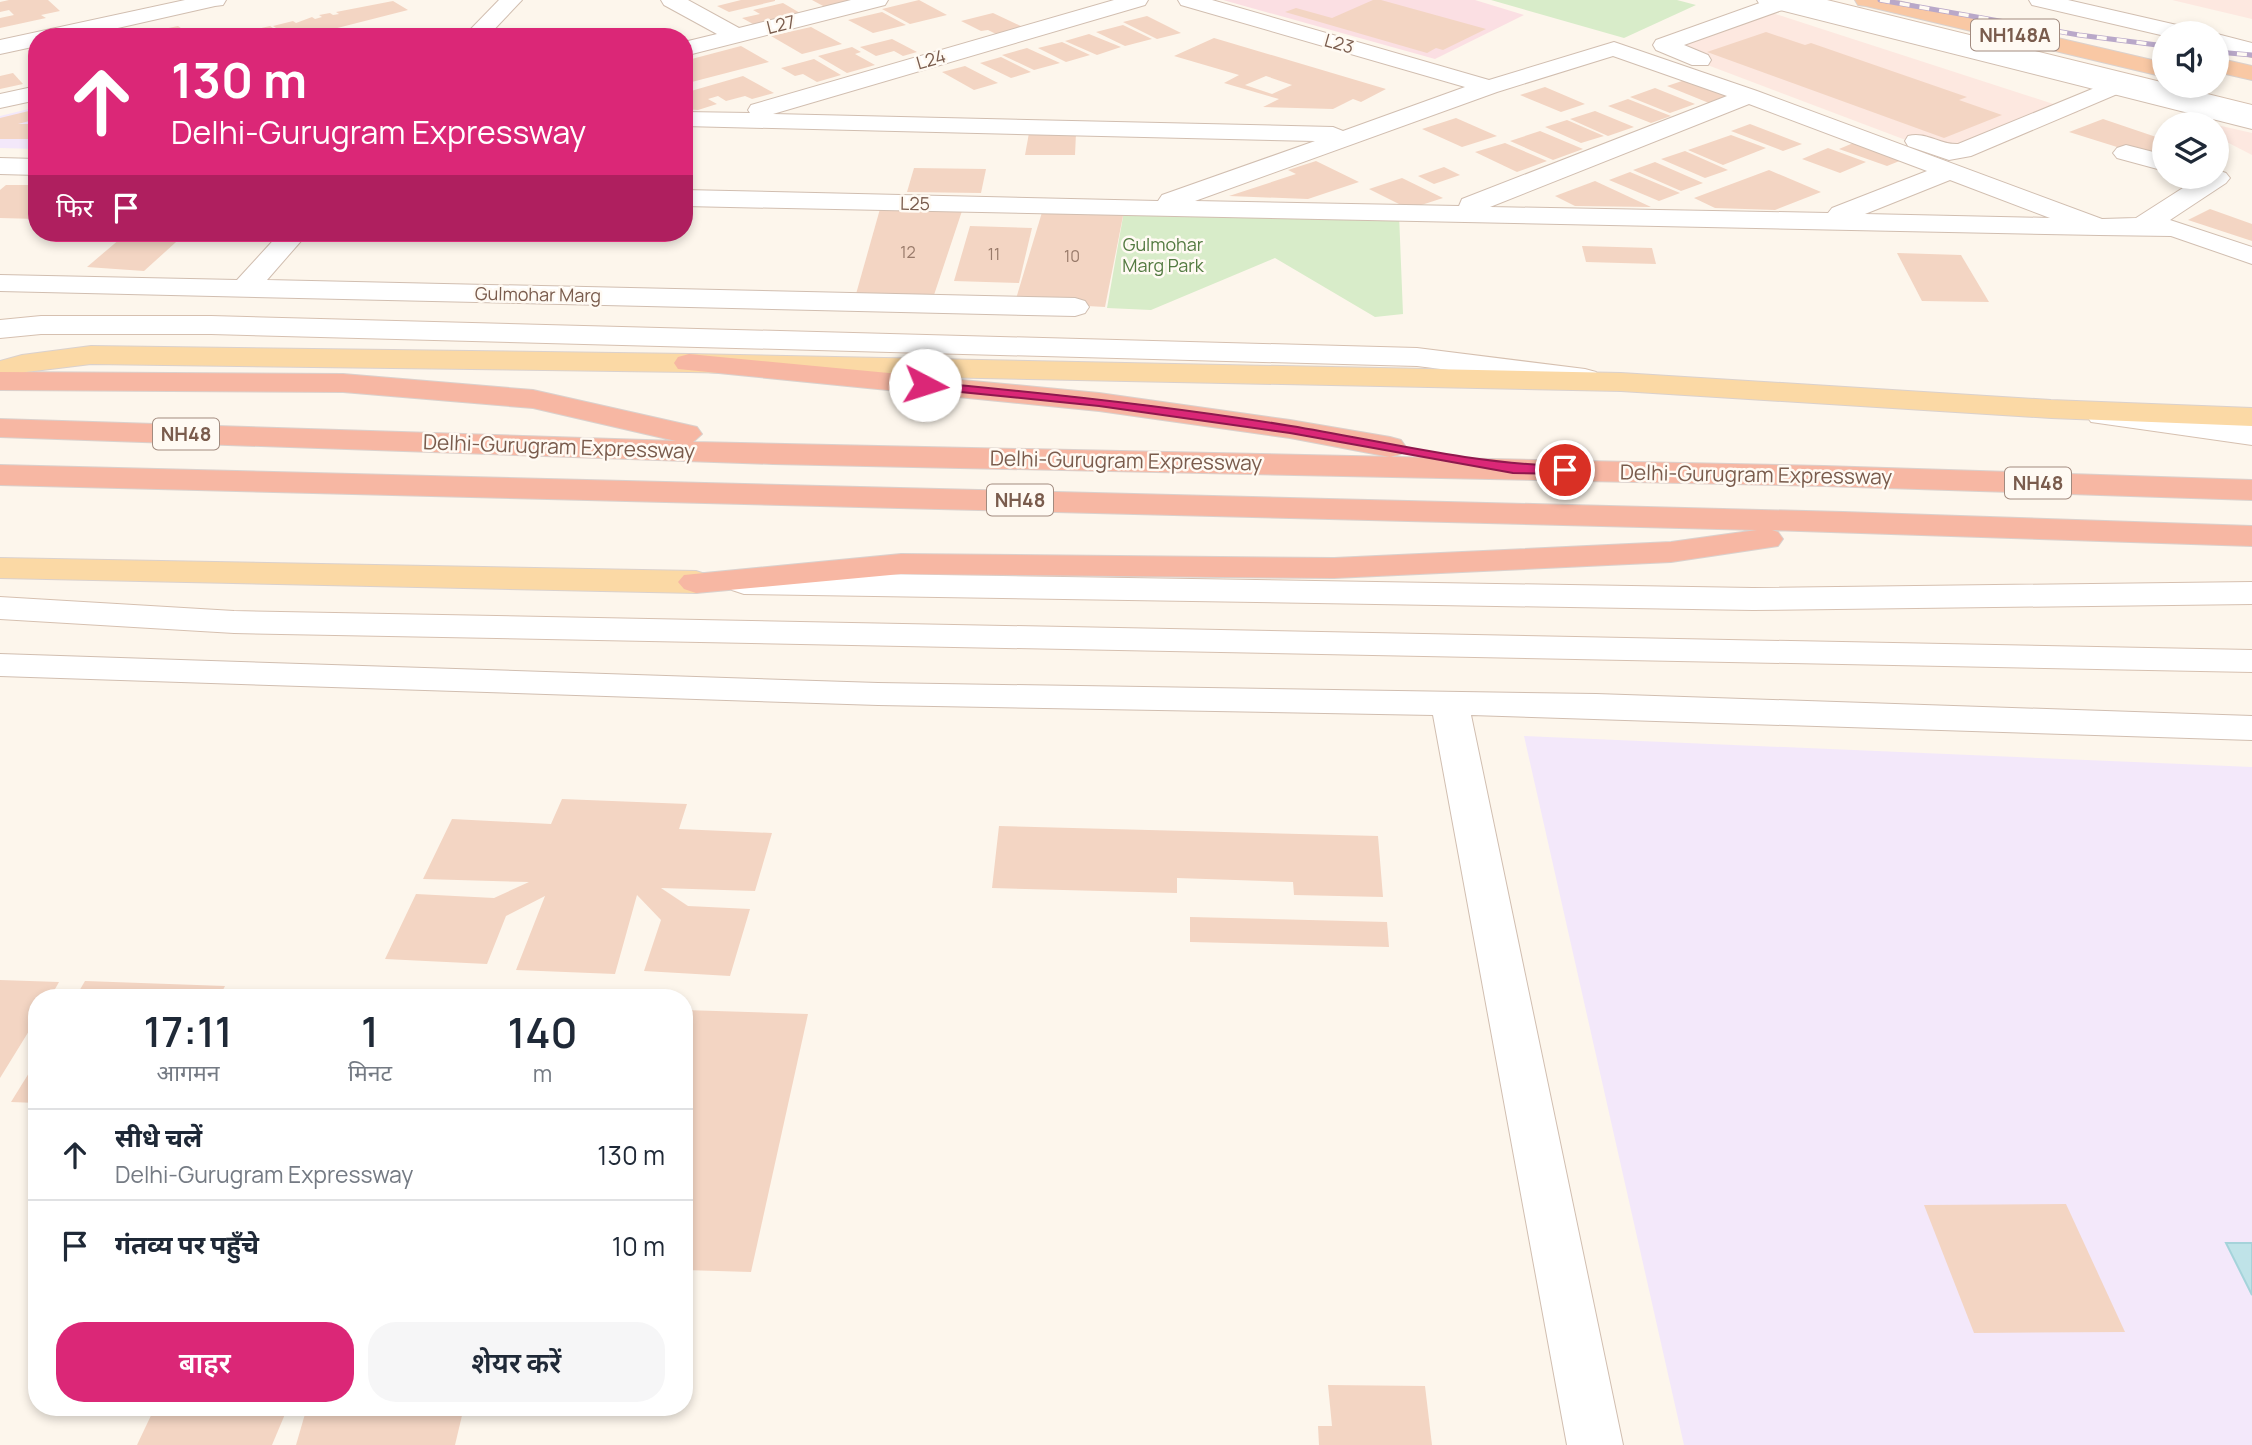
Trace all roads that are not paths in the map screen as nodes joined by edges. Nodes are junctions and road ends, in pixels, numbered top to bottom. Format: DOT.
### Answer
graph roads {
  1 [pos="215,0"];
  2 [pos="511,0"];
  3 [pos="672,0"];
  4 [pos="877,0"];
  5 [pos="1138,0"];
  6 [pos="1189,0"];
  7 [pos="1866,0"];
  8 [pos="1943,0"];
  9 [pos="2040,0"];
  10 [pos="1780,1"];
  11 [pos="89,8"];
  12 [pos="692,11"];
  13 [pos="106,24"];
  14 [pos="2152,26"];
  15 [pos="88,28"];
  16 [pos="483,28"];
  17 [pos="682,28"];
  18 [pos="737,36"];
  19 [pos="28,41"];
  20 [pos="2229,44"];
  21 [pos="0,47"];
  22 [pos="693,47"];
  23 [pos="1614,49"];
  24 [pos="2152,49"];
  25 [pos="2252,50"];
  26 [pos="2152,67"];
  27 [pos="2229,68"];
  28 [pos="2252,73"];
  29 [pos="2229,86"];
  30 [pos="1489,87"];
  31 [pos="2114,87"];
  32 [pos="2252,91"];
  33 [pos="28,95"];
  34 [pos="1749,96"];
  35 [pos="0,101"];
  36 [pos="2252,112"];
  37 [pos="693,119"];
  38 [pos="724,120"];
  39 [pos="2252,122"];
  40 [pos="1356,134"];
  41 [pos="2126,153"];
  42 [pos="2152,160"];
  43 [pos="0,166"];
  44 [pos="28,167"];
  45 [pos="1950,171"];
  46 [pos="2200,189"];
  47 [pos="693,198"];
  48 [pos="1146,210"];
  49 [pos="1454,212"];
  50 [pos="1824,220"];
  51 [pos="2142,226"];
  52 [pos="2099,227"];
  53 [pos="287,242"];
  54 [pos="2252,256"];
  55 [pos="0,283"];
  56 [pos="244,289"];
  57 [pos="1075,307"];
  58 [pos="0,329"];
  59 [pos="689,363"];
  60 [pos="0,371"];
  61 [pos="0,381"];
  62 [pos="1621,382"];
  63 [pos="2252,397"];
  64 [pos="2051,409"];
  65 [pos="2252,417"];
  66 [pos="0,428"];
  67 [pos="2252,435"];
  68 [pos="773,454"];
  69 [pos="1513,469"];
  70 [pos="0,475"];
  71 [pos="197,481"];
  72 [pos="2252,489"];
  73 [pos="0,498"];
  74 [pos="1843,522"];
  75 [pos="2252,536"];
  76 [pos="0,568"];
  77 [pos="696,582"];
  78 [pos="2252,593"];
  79 [pos="0,608"];
  80 [pos="2250,659"];
  81 [pos="0,665"];
  82 [pos="1450,705"];
  83 [pos="2252,728"];
  84 [pos="1595,1445"];
  1 -- 13 [label="street"];
  2 -- 16 [label="street"];
  3 -- 12 [label="street"];
  4 -- 18 [label="street, L27"];
  5 -- 38 [label="street, L24"];
  6 -- 30 [label="street, L23"];
  7 -- 26 [label="highway, NH148A"];
  8 -- 24 [label="highway, NH148A"];
  9 -- 14 [label="street"];
  10 -- 23 [label="street"];
  10 -- 31 [label="street"];
  10 -- 31 [label="street"];
  10 -- 36 [label="street"];
  11 -- 13 [label="street"];
  12 -- 17 [label="street"];
  12 -- 18 [label="street"];
  13 -- 15 [label="street"];
  18 -- 22 [label="street, L27"];
  19 -- 21 [label="street"];
  20 -- 25 [label="street"];
  23 -- 30 [label="street"];
  23 -- 34 [label="street"];
  27 -- 28 [label="highway"];
  29 -- 32 [label="highway"];
  30 -- 40 [label="street"];
  31 -- 39 [label="street"];
  33 -- 35 [label="street"];
  34 -- 45 [label="street"];
  34 -- 49 [label="street"];
  37 -- 38 [label="street"];
  38 -- 40 [label="street"];
  40 -- 48 [label="street"];
  41 -- 42 [label="street"];
  43 -- 44 [label="street"];
  45 -- 50 [label="street"];
  45 -- 52 [label="street"];
  46 -- 51 [label="street"];
  47 -- 48 [label="street, L25"];
  48 -- 49 [label="street, L25"];
  49 -- 50 [label="street, L25"];
  50 -- 52 [label="street, L25"];
  51 -- 52 [label="street, L25"];
  51 -- 54 [label="street, L25"];
  53 -- 56 [label="street"];
  55 -- 56 [label="street, Gulmohar Marg"];
  56 -- 57 [label="street, Gulmohar Marg"];
  58 -- 62 [label="street"];
  59 -- 60 [label="main road"];
  59 -- 62 [label="main road"];
  59 -- 69 [label="highway"];
  61 -- 68 [label="highway"];
  62 -- 64 [label="main road"];
  63 -- 64 [label="main road"];
  64 -- 65 [label="main road"];
  64 -- 67 [label="street"];
  66 -- 68 [label="highway, Delhi-Gurugram Expressway / NH48"];
  68 -- 69 [label="highway, Delhi-Gurugram Expressway / NH48"];
  69 -- 72 [label="highway, Delhi-Gurugram Expressway / NH48"];
  70 -- 71 [label="highway, Delhi-Gurugram Expressway / NH48"];
  71 -- 73 [label="highway"];
  71 -- 74 [label="highway, Delhi-Gurugram Expressway / NH48"];
  74 -- 75 [label="highway, Delhi-Gurugram Expressway / NH48"];
  74 -- 77 [label="highway"];
  76 -- 77 [label="main road"];
  77 -- 78 [label="street"];
  79 -- 80 [label="street"];
  81 -- 82 [label="street"];
  82 -- 83 [label="street"];
  82 -- 84 [label="street"];
}
